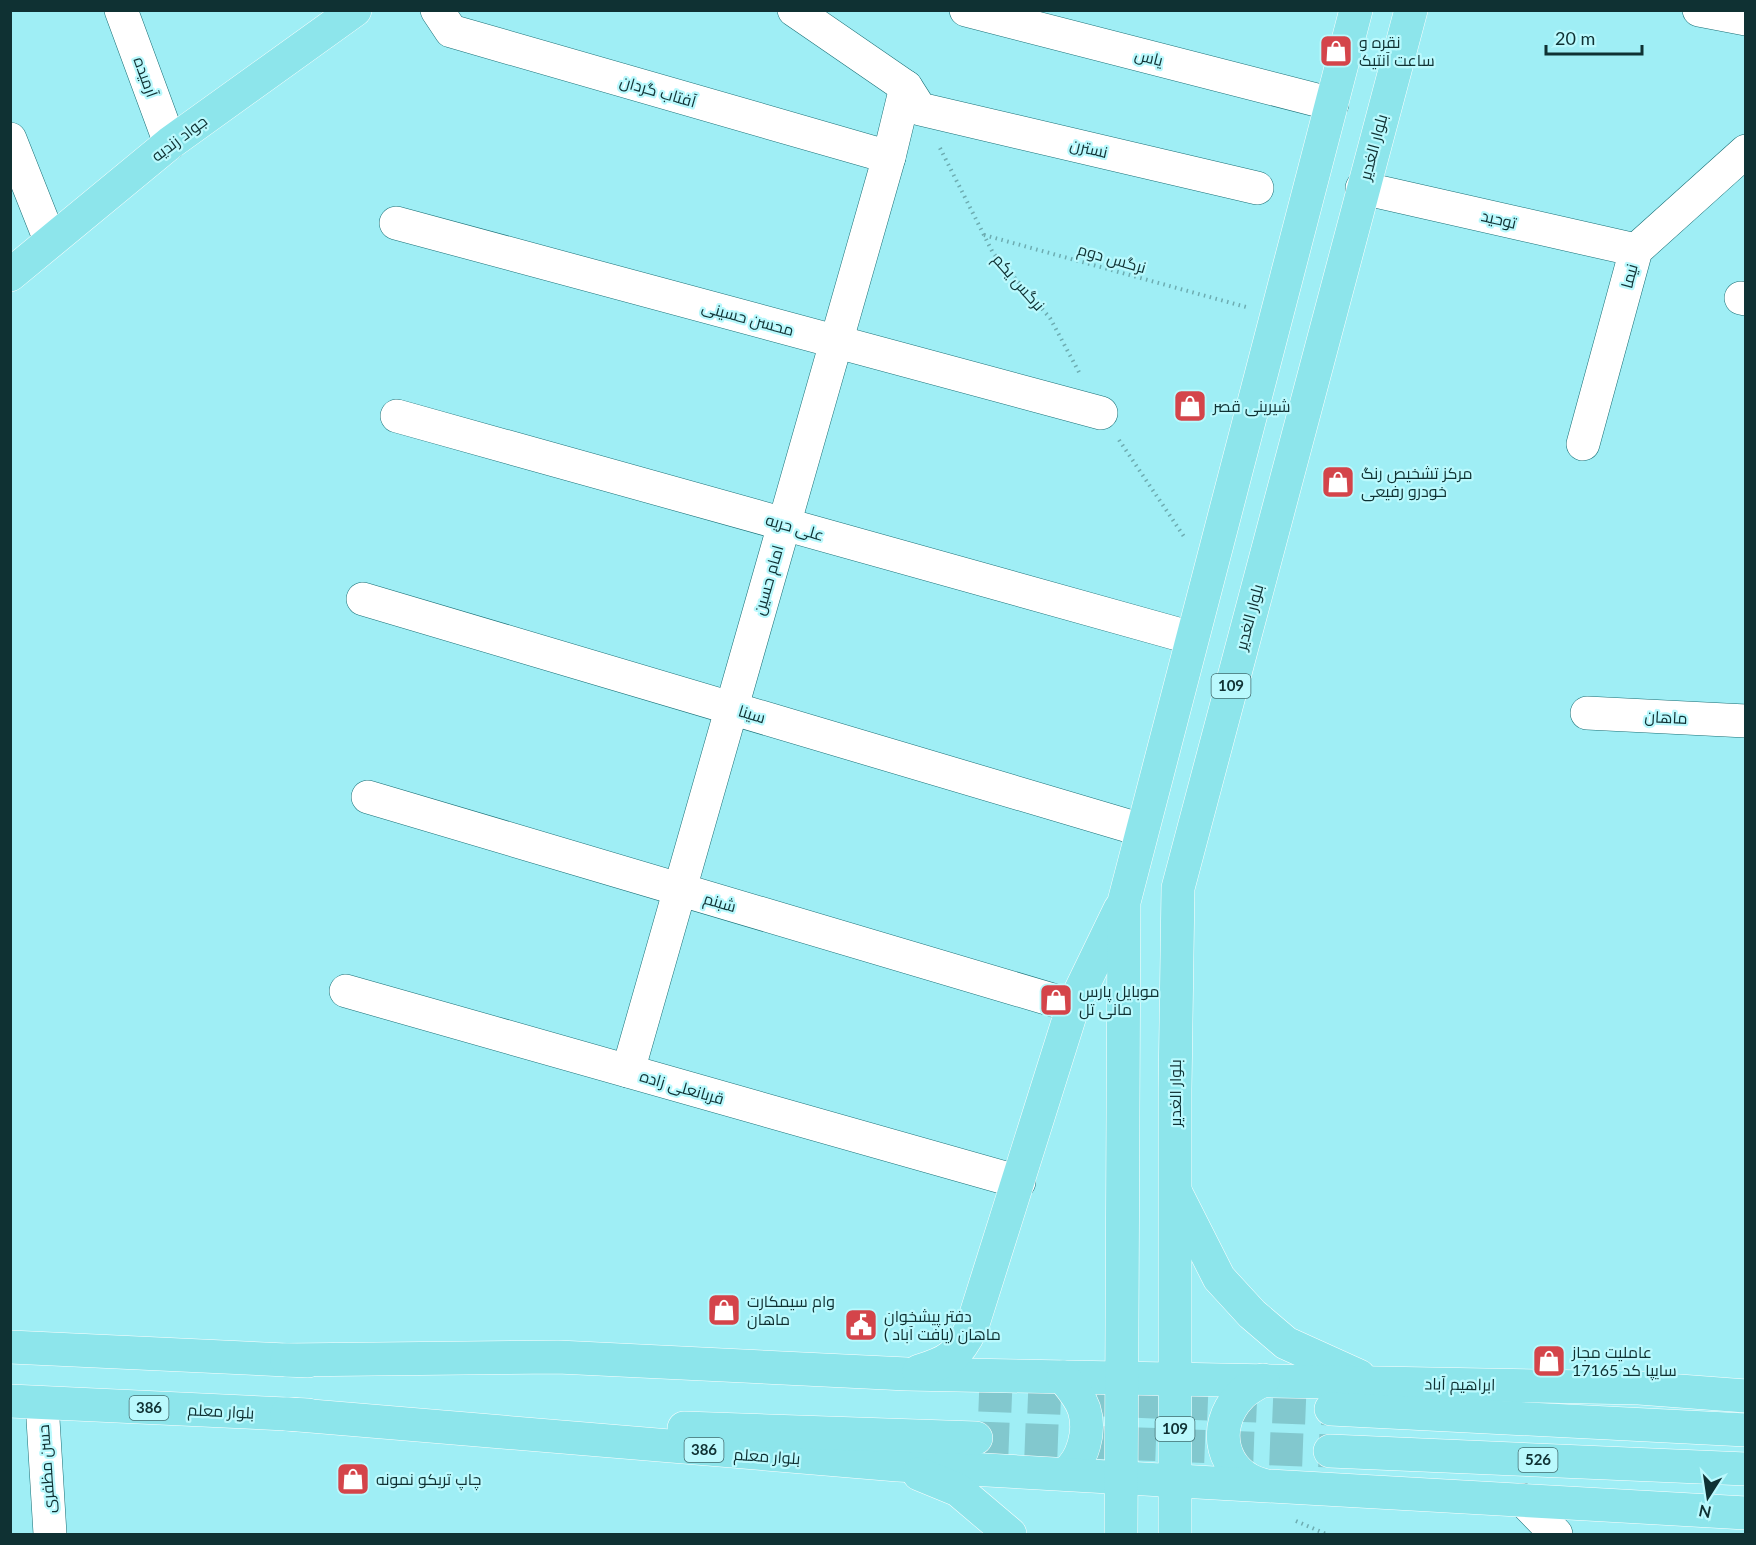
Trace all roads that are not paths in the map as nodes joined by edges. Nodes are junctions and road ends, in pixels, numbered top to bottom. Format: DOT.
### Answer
graph roads {
  1 [pos="121,10"];
  2 [pos="355,10"];
  3 [pos="437,10"];
  4 [pos="794,10"];
  5 [pos="966,10"];
  6 [pos="1356,10"];
  7 [pos="1411,10"];
  8 [pos="1699,10"];
  9 [pos="1746,19"];
  10 [pos="913,98"];
  11 [pos="1332,104"];
  12 [pos="10,139"];
  13 [pos="171,143"];
  14 [pos="1746,152"];
  15 [pos="889,157"];
  16 [pos="1257,188"];
  17 [pos="1362,188"];
  18 [pos="396,223"];
  19 [pos="50,240"];
  20 [pos="1636,250"];
  21 [pos="10,275"];
  22 [pos="836,342"];
  23 [pos="1101,413"];
  24 [pos="397,416"];
  25 [pos="1583,444"];
  26 [pos="784,524"];
  27 [pos="363,599"];
  28 [pos="1192,638"];
  29 [pos="731,708"];
  30 [pos="1587,713"];
  31 [pos="1746,721"];
  32 [pos="368,797"];
  33 [pos="1142,830"];
  34 [pos="680,890"];
  35 [pos="1124,902"];
  36 [pos="346,992"];
  37 [pos="1073,1006"];
  38 [pos="628,1071"];
  39 [pos="1019,1182"];
  40 [pos="1174,1191"];
  41 [pos="10,1347"];
  42 [pos="287,1360"];
  43 [pos="908,1374"];
  44 [pos="1064,1377"];
  45 [pos="1123,1378"];
  46 [pos="1174,1379"];
  47 [pos="1263,1380"];
  48 [pos="1372,1382"];
  49 [pos="979,1395"];
  50 [pos="1746,1396"];
  51 [pos="26,1402"];
  52 [pos="1332,1409"];
  53 [pos="287,1414"];
  54 [pos="1746,1430"];
  55 [pos="976,1438"];
  56 [pos="1330,1451"];
  57 [pos="898,1465"];
  58 [pos="1746,1468"];
  59 [pos="1065,1474"];
  60 [pos="1121,1477"];
  61 [pos="1176,1480"];
  62 [pos="1266,1485"];
  63 [pos="1522,1500"];
  64 [pos="1746,1512"];
  65 [pos="50,1534"];
  66 [pos="1010,1534"];
  67 [pos="1120,1534"];
  68 [pos="1175,1534"];
  69 [pos="1556,1534"];
  1 -- 13 [label="street, آرمیده"];
  2 -- 13 [label="main road, جواد زندیه"];
  3 -- 15 [label="street, آفتاب گردان"];
  4 -- 10 [label="street"];
  5 -- 11 [label="street, یاس"];
  6 -- 11 [label="main road"];
  7 -- 17 [label="main road, بلوار الغدیر / 109"];
  8 -- 9 [label="street"];
  10 -- 15 [label="street, امام حسین"];
  10 -- 16 [label="street, نسترن"];
  11 -- 28 [label="main road"];
  12 -- 19 [label="street"];
  13 -- 19 [label="main road, جواد زندیه"];
  14 -- 20 [label="street, نیما"];
  15 -- 22 [label="street, امام حسین"];
  17 -- 20 [label="street, توحید"];
  17 -- 40 [label="main road, بلوار الغدیر / 109"];
  18 -- 22 [label="street, محسن حسینی"];
  19 -- 21 [label="main road, جواد زندیه"];
  20 -- 25 [label="street, نیما"];
  22 -- 23 [label="street, محسن حسینی"];
  22 -- 26 [label="street, امام حسین"];
  24 -- 26 [label="street, علی حریه"];
  26 -- 28 [label="street, علی حریه"];
  26 -- 29 [label="street, امام حسین"];
  27 -- 29 [label="street, سینا"];
  28 -- 33 [label="main road"];
  29 -- 33 [label="street, سینا"];
  29 -- 34 [label="street, امام حسین"];
  30 -- 31 [label="street, ماهان"];
  32 -- 34 [label="street, شبنم"];
  33 -- 35 [label="main road"];
  34 -- 37 [label="street, شبنم"];
  34 -- 38 [label="street, امام حسین"];
  35 -- 37 [label="main road"];
  35 -- 45 [label="main road"];
  36 -- 38 [label="street, قربانعلی زاده"];
  37 -- 39 [label="main road"];
  38 -- 39 [label="street, قربانعلی زاده"];
  39 -- 43 [label="main road"];
  40 -- 46 [label="main road, بلوار الغدیر / 109"];
  40 -- 48 [label="main road"];
  41 -- 42 [label="main road"];
  42 -- 43 [label="main road"];
  42 -- 49 [label="main road"];
  43 -- 44 [label="main road"];
  44 -- 45 [label="main road"];
  44 -- 59 [label="main road"];
  45 -- 46 [label="main road"];
  45 -- 60 [label="main road"];
  46 -- 47 [label="main road, ابراهیم آباد"];
  46 -- 61 [label="main road, 109"];
  47 -- 48 [label="main road, ابراهیم آباد"];
  47 -- 62 [label="main road"];
  48 -- 50 [label="main road, ابراهیم آباد"];
  51 -- 53 [label="main road, بلوار معلم / 386"];
  51 -- 65 [label="street, حسن مظفری"];
  52 -- 54 [label="main road, ابراهیم آباد"];
  53 -- 55 [label="main road, بلوار معلم / 386"];
  53 -- 57 [label="main road, بلوار معلم / 386"];
  56 -- 58 [label="main road, 526"];
  57 -- 59 [label="main road, بلوار معلم / 386"];
  57 -- 66 [label="main road"];
  59 -- 60 [label="main road, بلوار معلم / 386"];
  60 -- 61 [label="main road, بلوار معلم / 386"];
  60 -- 67 [label="main road"];
  61 -- 62 [label="main road"];
  61 -- 68 [label="main road, 109"];
  62 -- 63 [label="main road"];
  63 -- 64 [label="main road"];
  63 -- 69 [label="street"];
}
